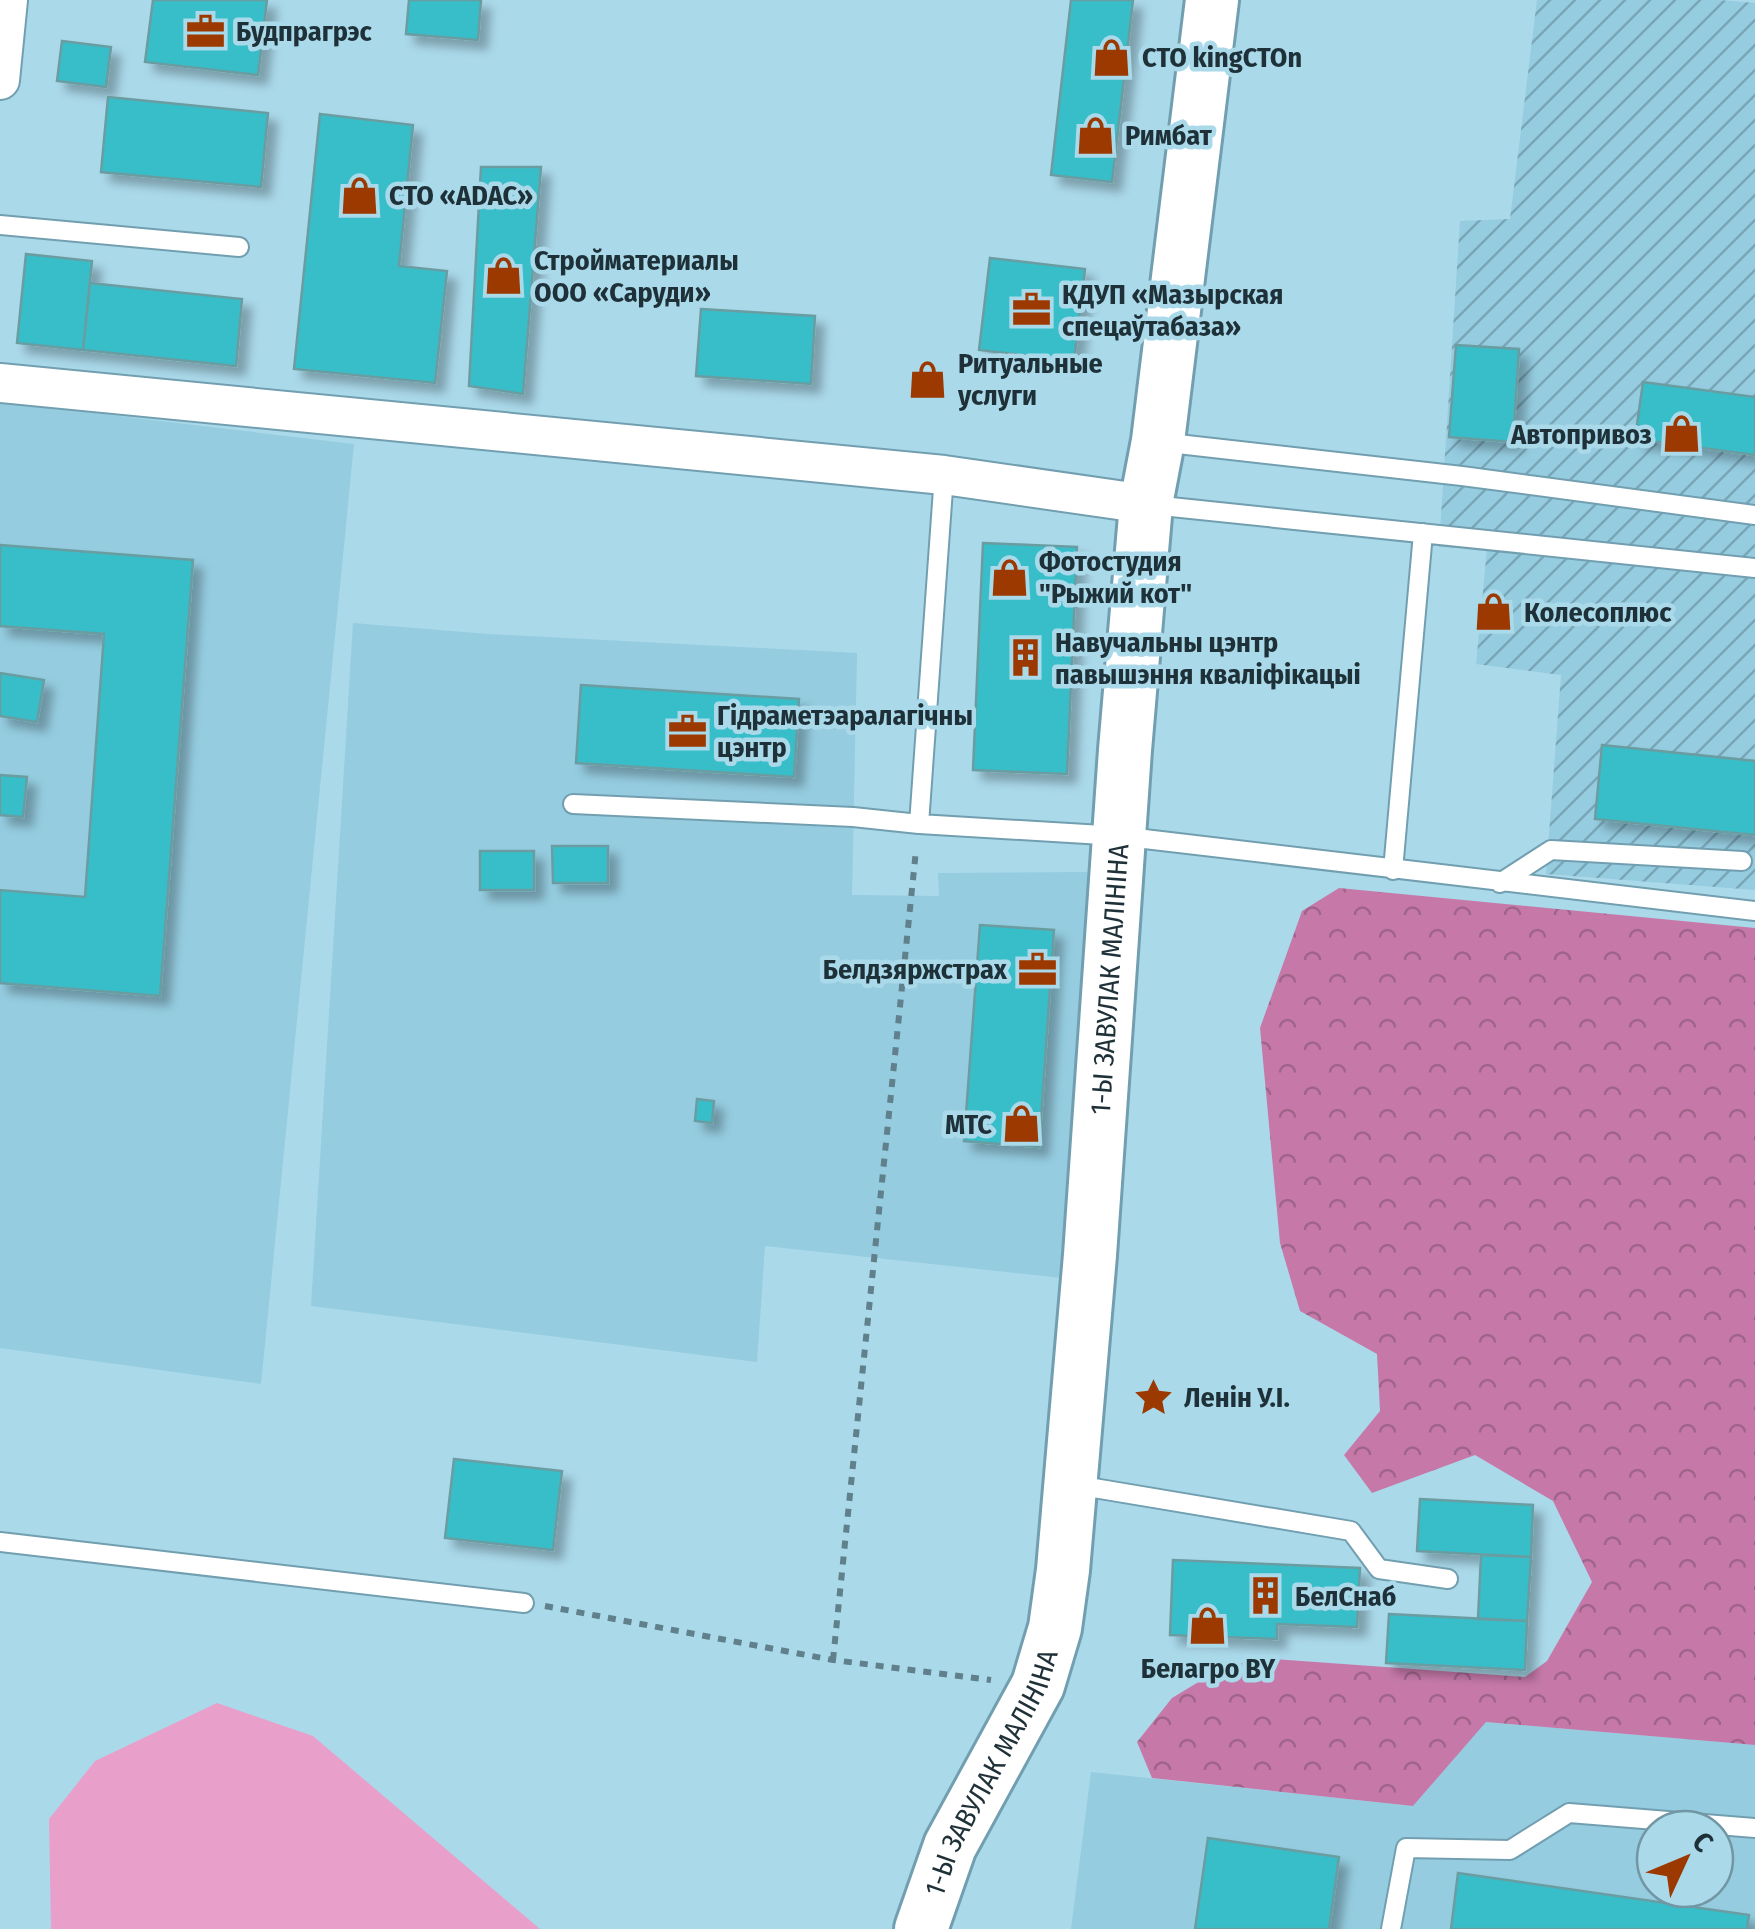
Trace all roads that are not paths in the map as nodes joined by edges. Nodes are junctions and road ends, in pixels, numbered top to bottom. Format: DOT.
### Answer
graph roads {
  1 [pos="8,0"];
  2 [pos="1212,0"];
  3 [pos="0,80"];
  4 [pos="0,226"];
  5 [pos="240,246"];
  6 [pos="0,382"];
  7 [pos="1158,442"];
  8 [pos="944,475"];
  9 [pos="1146,504"];
  10 [pos="1755,515"];
  11 [pos="1423,533"];
  12 [pos="1755,568"];
  13 [pos="574,804"];
  14 [pos="920,824"];
  15 [pos="1119,836"];
  16 [pos="1742,861"];
  17 [pos="1393,870"];
  18 [pos="1500,884"];
  19 [pos="1755,912"];
  20 [pos="1070,1484"];
  21 [pos="0,1542"];
  22 [pos="1448,1579"];
  23 [pos="524,1602"];
  24 [pos="1755,1828"];
  25 [pos="921,1929"];
  26 [pos="1391,1929"];
  1 -- 3 [label="street"];
  2 -- 7 [label="street, 1-Ы ЗАВУЛАК МАЛІНІНА"];
  4 -- 5 [label="lane"];
  6 -- 8 [label="street"];
  7 -- 9 [label="street, 1-Ы ЗАВУЛАК МАЛІНІНА"];
  7 -- 10 [label="lane"];
  8 -- 9 [label="street"];
  8 -- 14 [label="lane"];
  9 -- 11 [label="lane"];
  9 -- 15 [label="street, 1-Ы ЗАВУЛАК МАЛІНІНА"];
  11 -- 12 [label="lane"];
  11 -- 17 [label="lane"];
  13 -- 14 [label="lane"];
  14 -- 15 [label="lane"];
  15 -- 17 [label="lane"];
  15 -- 20 [label="street, 1-Ы ЗАВУЛАК МАЛІНІНА"];
  16 -- 18 [label="lane"];
  17 -- 18 [label="lane"];
  18 -- 19 [label="lane"];
  20 -- 22 [label="lane"];
  20 -- 25 [label="street, 1-Ы ЗАВУЛАК МАЛІНІНА"];
  21 -- 23 [label="lane"];
  24 -- 26 [label="lane"];
}
